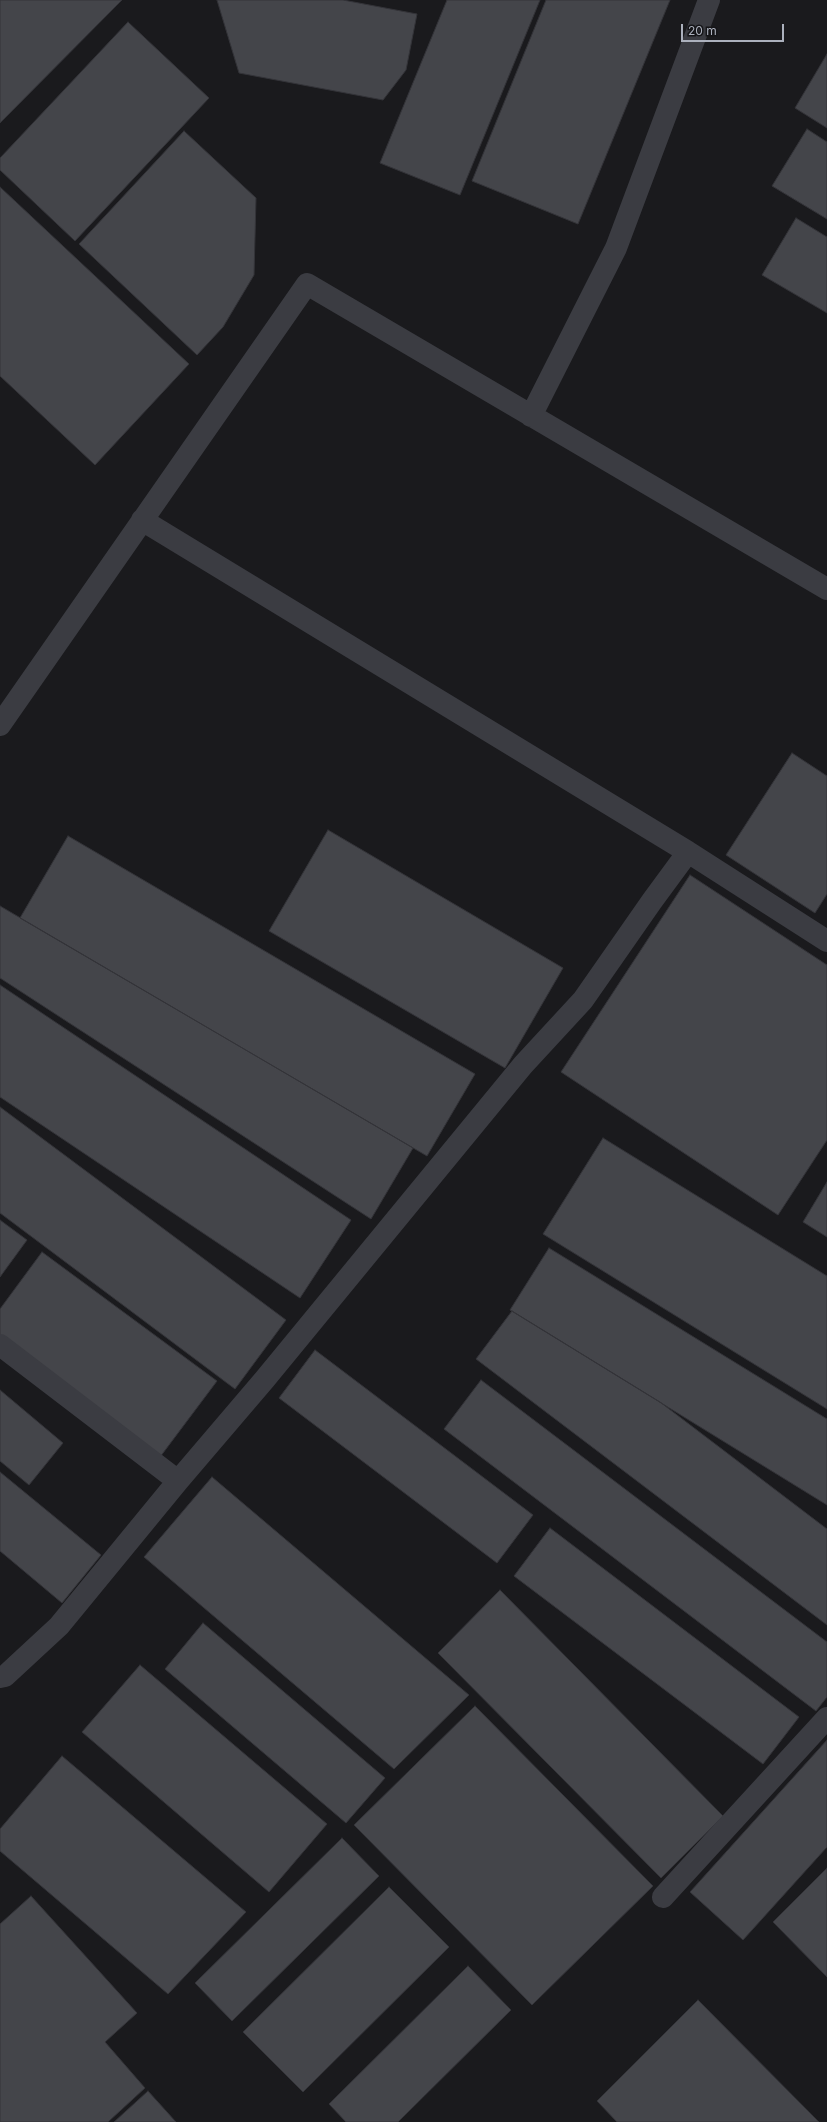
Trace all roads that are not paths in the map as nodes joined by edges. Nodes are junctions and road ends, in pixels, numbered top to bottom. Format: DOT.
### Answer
graph roads {
  1 [pos="709,0"];
  2 [pos="532,416"];
  3 [pos="142,520"];
  4 [pos="827,589"];
  5 [pos="0,725"];
  6 [pos="688,852"];
  7 [pos="827,941"];
  8 [pos="0,1345"];
  9 [pos="178,1481"];
  10 [pos="0,1677"];
  11 [pos="827,1718"];
  12 [pos="663,1897"];
  1 -- 2 [label="street"];
  2 -- 3 [label="street"];
  2 -- 4 [label="street"];
  3 -- 5 [label="street"];
  3 -- 6 [label="street"];
  6 -- 7 [label="street"];
  6 -- 9 [label="street"];
  8 -- 9 [label="street"];
  9 -- 10 [label="street"];
  11 -- 12 [label="street"];
}
